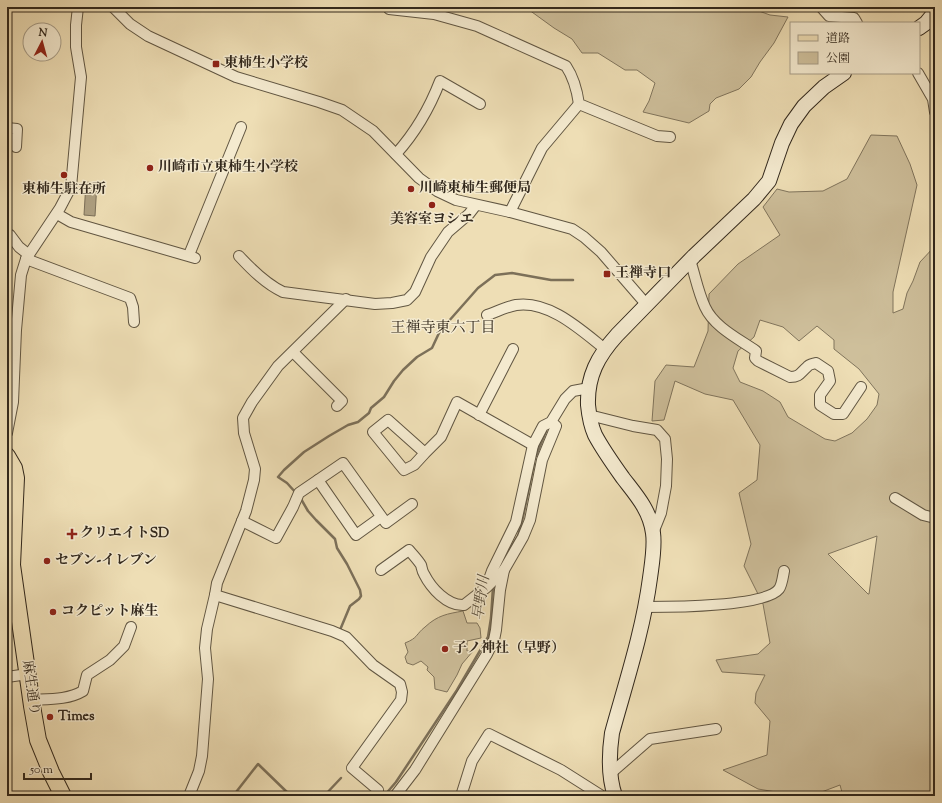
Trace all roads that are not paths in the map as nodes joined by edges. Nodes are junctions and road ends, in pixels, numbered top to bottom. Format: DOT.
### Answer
graph roads {
  1 [pos="78,7"];
  2 [pos="113,7"];
  3 [pos="820,7"];
  4 [pos="389,9"];
  5 [pos="935,12"];
  6 [pos="856,22"];
  7 [pos="920,27"];
  8 [pos="843,74"];
  9 [pos="919,74"];
  10 [pos="934,99"];
  11 [pos="480,104"];
  12 [pos="579,104"];
  13 [pos="935,112"];
  14 [pos="7,128"];
  15 [pos="241,128"];
  16 [pos="670,137"];
  17 [pos="16,147"];
  18 [pos="396,154"];
  19 [pos="476,205"];
  20 [pos="510,212"];
  21 [pos="57,214"];
  22 [pos="7,234"];
  23 [pos="239,256"];
  24 [pos="28,257"];
  25 [pos="690,260"];
  26 [pos="346,299"];
  27 [pos="646,304"];
  28 [pos="487,315"];
  29 [pos="134,322"];
  30 [pos="605,348"];
  31 [pos="513,349"];
  32 [pos="293,352"];
  33 [pos="861,387"];
  34 [pos="589,388"];
  35 [pos="337,406"];
  36 [pos="479,414"];
  37 [pos="589,415"];
  38 [pos="551,422"];
  39 [pos="7,433"];
  40 [pos="533,445"];
  41 [pos="425,453"];
  42 [pos="7,456"];
  43 [pos="318,480"];
  44 [pos="894,498"];
  45 [pos="412,504"];
  46 [pos="381,516"];
  47 [pos="935,518"];
  48 [pos="242,521"];
  49 [pos="653,533"];
  50 [pos="381,570"];
  51 [pos="784,571"];
  52 [pos="501,572"];
  53 [pos="488,585"];
  54 [pos="216,595"];
  55 [pos="646,607"];
  56 [pos="131,627"];
  57 [pos="28,674"];
  58 [pos="7,677"];
  59 [pos="31,700"];
  60 [pos="716,729"];
  61 [pos="611,774"];
  62 [pos="63,796"];
  63 [pos="189,796"];
  64 [pos="374,796"];
  65 [pos="395,796"];
  66 [pos="462,796"];
  67 [pos="611,796"];
  1 -- 21 [label="street"];
  2 -- 18 [label="street"];
  3 -- 6 [label="street"];
  4 -- 12 [label="street"];
  5 -- 7 [label="street"];
  8 -- 25 [label="street"];
  9 -- 10 [label="street"];
  10 -- 13 [label="street"];
  11 -- 18 [label="street"];
  12 -- 16 [label="street"];
  12 -- 20 [label="street"];
  14 -- 17 [label="street"];
  15 -- 21 [label="street"];
  18 -- 19 [label="street"];
  19 -- 20 [label="street"];
  19 -- 26 [label="street"];
  20 -- 27 [label="street"];
  21 -- 24 [label="street"];
  22 -- 24 [label="street"];
  23 -- 26 [label="street"];
  24 -- 29 [label="street"];
  24 -- 39 [label="street"];
  25 -- 27 [label="street"];
  25 -- 33 [label="street"];
  26 -- 32 [label="street"];
  27 -- 30 [label="street"];
  28 -- 30 [label="street"];
  30 -- 34 [label="street"];
  31 -- 36 [label="street"];
  32 -- 35 [label="street"];
  32 -- 48 [label="street"];
  34 -- 37 [label="street"];
  34 -- 38 [label="street"];
  36 -- 40 [label="street"];
  36 -- 41 [label="street"];
  37 -- 49 [label="street"];
  37 -- 49 [label="street"];
  38 -- 40 [label="street"];
  38 -- 52 [label="street"];
  40 -- 53 [label="street"];
  41 -- 41 [label="street"];
  42 -- 57 [label="main road, 麻生通り"];
  43 -- 46 [label="street"];
  43 -- 46 [label="street"];
  43 -- 48 [label="street"];
  44 -- 47 [label="street"];
  45 -- 46 [label="street"];
  48 -- 54 [label="street"];
  49 -- 55 [label="street"];
  50 -- 53 [label="street"];
  51 -- 55 [label="street"];
  52 -- 53 [label="street"];
  52 -- 65 [label="street"];
  54 -- 63 [label="street"];
  54 -- 64 [label="street"];
  55 -- 61 [label="street"];
  56 -- 59 [label="street"];
  57 -- 58 [label="street"];
  57 -- 59 [label="main road, 麻生通り"];
  59 -- 62 [label="main road, 麻生通り"];
  60 -- 61 [label="street"];
  61 -- 67 [label="street"];
  66 -- 67 [label="street"];
}
